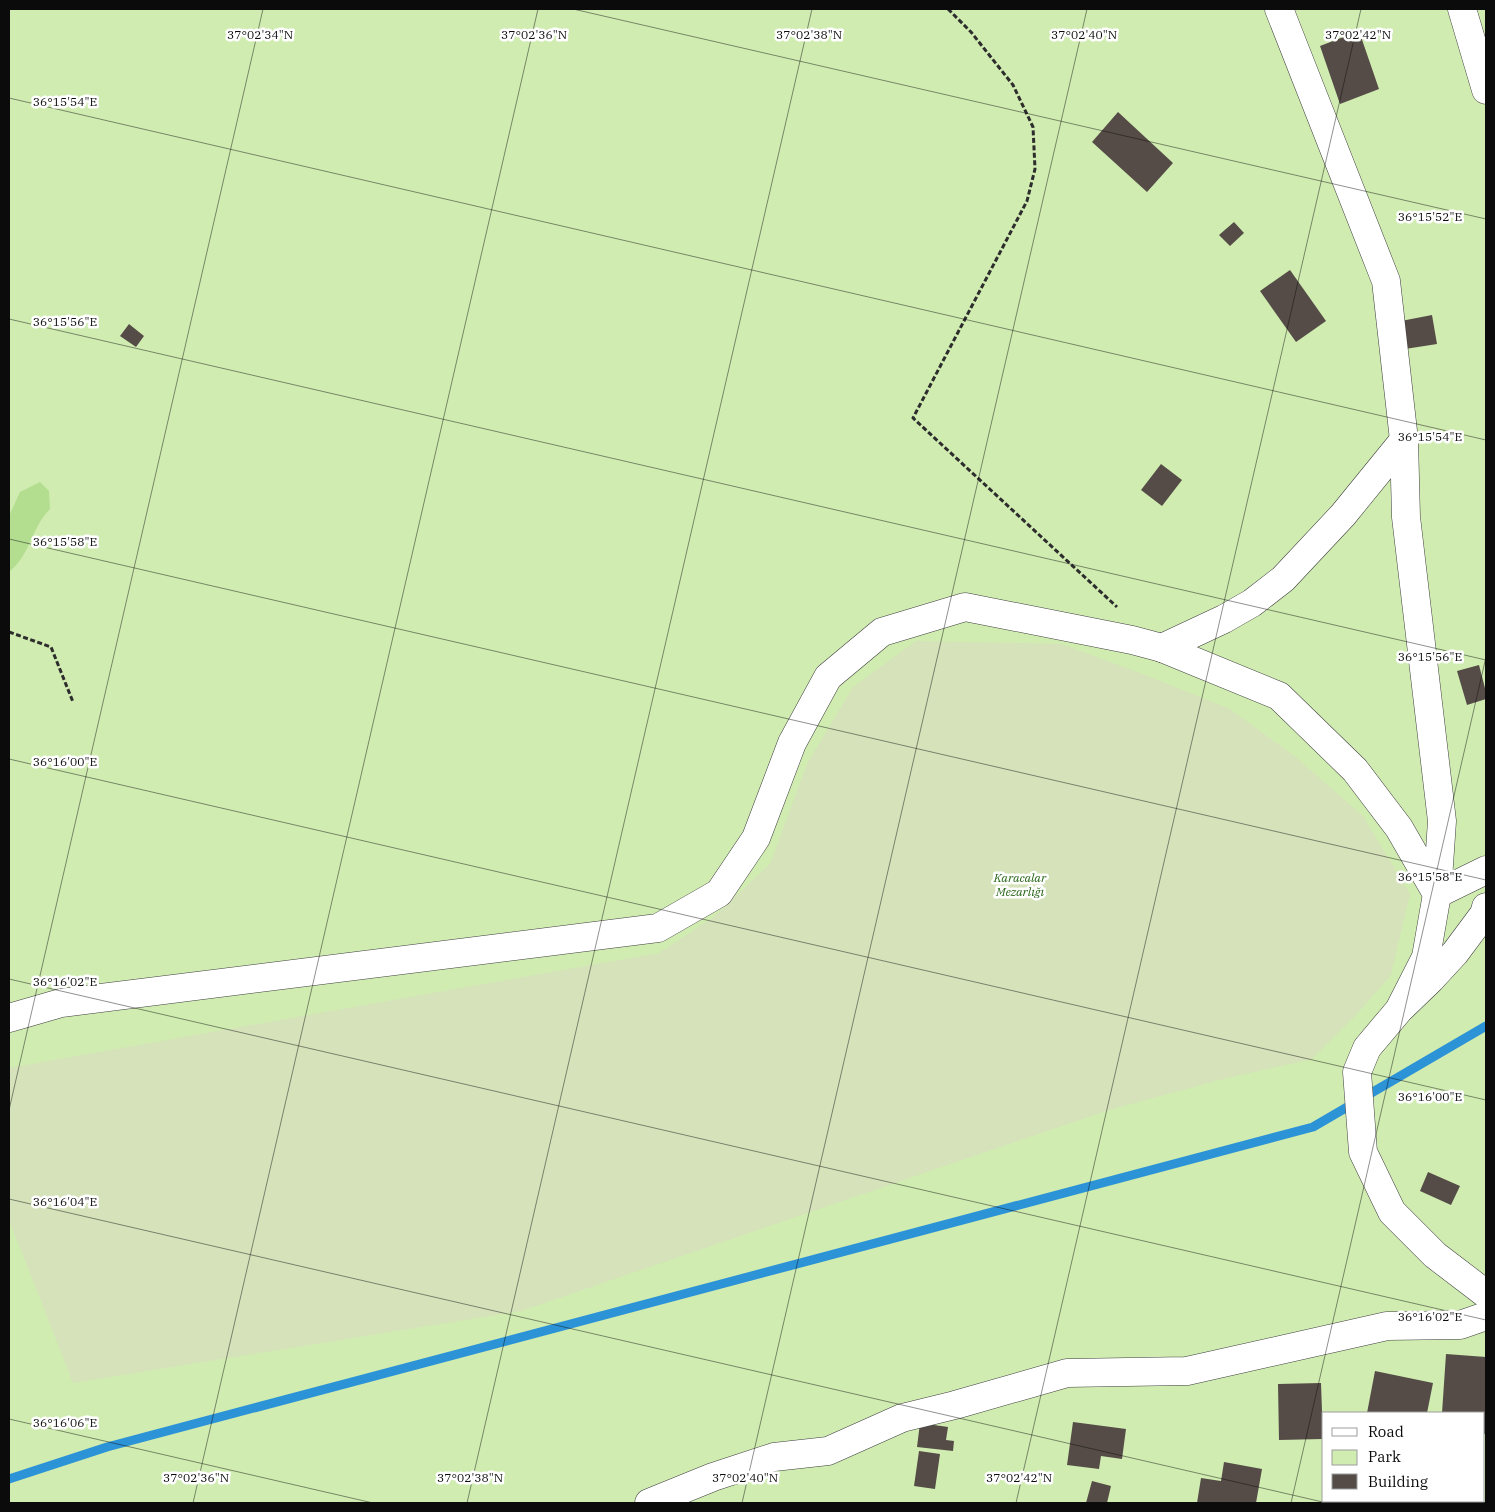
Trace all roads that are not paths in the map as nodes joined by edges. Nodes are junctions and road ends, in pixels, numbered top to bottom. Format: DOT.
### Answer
graph roads {
  1 [pos="1279,9"];
  2 [pos="1462,9"];
  3 [pos="1486,90"];
  4 [pos="1404,440"];
  5 [pos="1162,648"];
  6 [pos="1486,870"];
  7 [pos="1437,894"];
  8 [pos="1486,907"];
  9 [pos="1398,1010"];
  10 [pos="9,1018"];
  11 [pos="1486,1294"];
  12 [pos="1486,1316"];
  13 [pos="649,1503"];
  1 -- 4 [label="street"];
  2 -- 3 [label="street"];
  4 -- 5 [label="street"];
  4 -- 7 [label="street"];
  5 -- 7 [label="street"];
  5 -- 10 [label="street"];
  6 -- 7 [label="street"];
  7 -- 9 [label="street"];
  8 -- 9 [label="street"];
  9 -- 11 [label="street"];
  12 -- 13 [label="street"];
}
